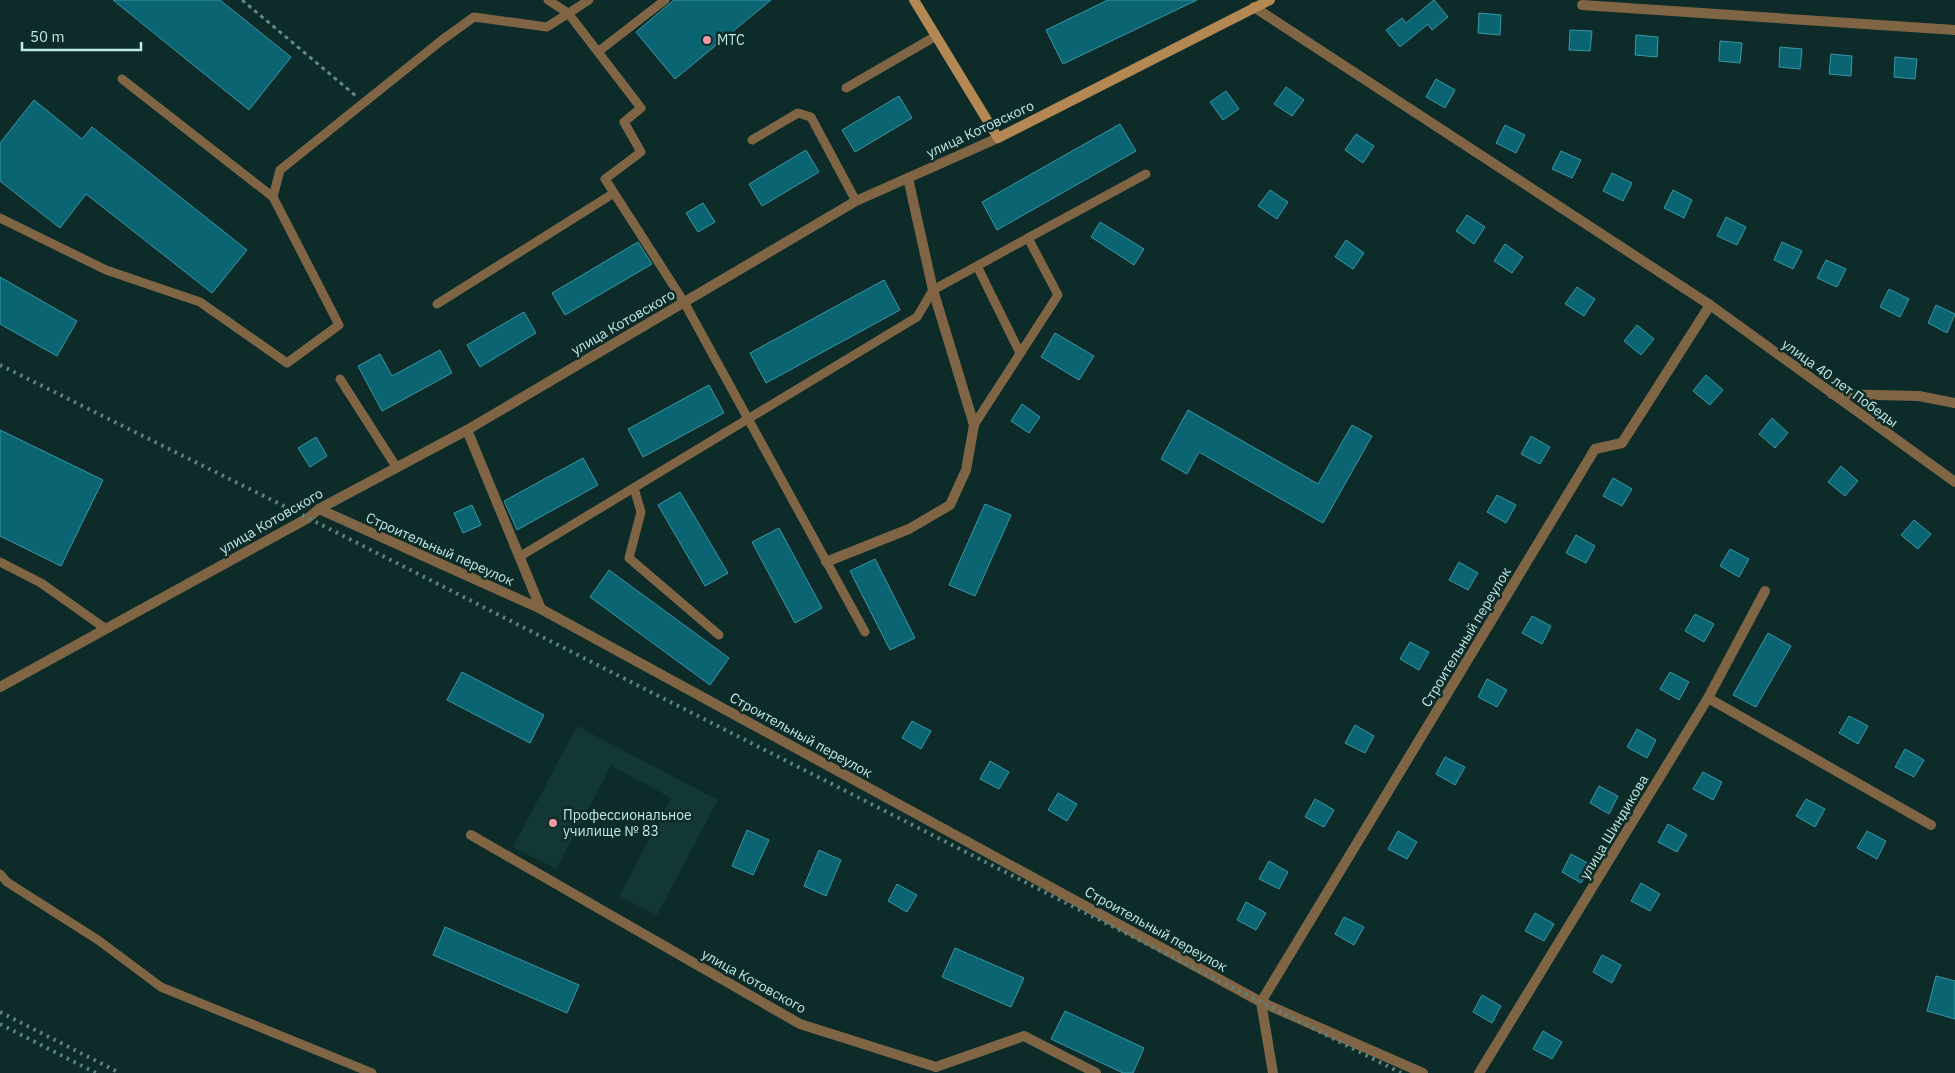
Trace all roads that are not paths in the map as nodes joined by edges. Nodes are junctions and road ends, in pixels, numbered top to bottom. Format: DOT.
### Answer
graph roads {
  1 [pos="548,0"];
  2 [pos="590,0"];
  3 [pos="665,0"];
  4 [pos="914,0"];
  5 [pos="1270,0"];
  6 [pos="1582,5"];
  7 [pos="1254,7"];
  8 [pos="568,13"];
  9 [pos="1955,30"];
  10 [pos="936,36"];
  11 [pos="599,51"];
  12 [pos="122,79"];
  13 [pos="846,88"];
  14 [pos="998,138"];
  15 [pos="752,140"];
  16 [pos="1146,174"];
  17 [pos="908,178"];
  18 [pos="614,193"];
  19 [pos="274,198"];
  20 [pos="856,202"];
  21 [pos="0,218"];
  22 [pos="1028,238"];
  23 [pos="977,266"];
  24 [pos="933,290"];
  25 [pos="684,302"];
  26 [pos="437,304"];
  27 [pos="1710,305"];
  28 [pos="1020,354"];
  29 [pos="340,379"];
  30 [pos="1832,394"];
  31 [pos="1955,403"];
  32 [pos="748,419"];
  33 [pos="974,425"];
  34 [pos="467,430"];
  35 [pos="397,468"];
  36 [pos="1955,482"];
  37 [pos="634,488"];
  38 [pos="319,509"];
  39 [pos="520,557"];
  40 [pos="0,562"];
  41 [pos="826,562"];
  42 [pos="1765,590"];
  43 [pos="541,609"];
  44 [pos="106,629"];
  45 [pos="865,632"];
  46 [pos="719,635"];
  47 [pos="0,687"];
  48 [pos="1708,698"];
  49 [pos="1931,825"];
  50 [pos="471,836"];
  51 [pos="0,874"];
  52 [pos="1261,1002"];
  53 [pos="372,1073"];
  54 [pos="1096,1073"];
  55 [pos="1273,1073"];
  56 [pos="1423,1073"];
  57 [pos="1479,1073"];
  1 -- 8 [label="lane"];
  2 -- 8 [label="lane"];
  3 -- 11 [label="lane"];
  4 -- 10 [label="main road"];
  5 -- 7 [label="main road, улица Котовского"];
  6 -- 9 [label="street"];
  7 -- 14 [label="main road, улица Котовского"];
  7 -- 27 [label="street, улица 40 лет Победы"];
  8 -- 11 [label="lane"];
  8 -- 19 [label="lane"];
  10 -- 13 [label="lane"];
  10 -- 14 [label="main road"];
  11 -- 18 [label="lane"];
  12 -- 19 [label="lane"];
  14 -- 17 [label="street, улица Котовского"];
  15 -- 20 [label="lane"];
  16 -- 22 [label="lane"];
  17 -- 20 [label="street, улица Котовского"];
  17 -- 24 [label="street"];
  18 -- 25 [label="lane"];
  18 -- 26 [label="lane"];
  19 -- 21 [label="lane"];
  20 -- 25 [label="street, улица Котовского"];
  22 -- 23 [label="lane"];
  22 -- 28 [label="lane"];
  23 -- 24 [label="lane"];
  23 -- 28 [label="lane"];
  24 -- 32 [label="lane"];
  24 -- 33 [label="street"];
  25 -- 32 [label="lane"];
  25 -- 34 [label="street, улица Котовского"];
  27 -- 30 [label="street, улица 40 лет Победы"];
  27 -- 52 [label="street, Строительный переулок"];
  28 -- 33 [label="lane"];
  29 -- 35 [label="lane"];
  30 -- 31 [label="street"];
  30 -- 36 [label="street, улица 40 лет Победы"];
  32 -- 37 [label="lane"];
  32 -- 41 [label="lane"];
  33 -- 41 [label="street"];
  34 -- 35 [label="street, улица Котовского"];
  34 -- 39 [label="street"];
  35 -- 38 [label="street, улица Котовского"];
  37 -- 39 [label="lane"];
  37 -- 46 [label="lane"];
  38 -- 43 [label="street, Строительный переулок"];
  38 -- 44 [label="street, улица Котовского"];
  39 -- 43 [label="street"];
  40 -- 44 [label="lane"];
  41 -- 45 [label="lane"];
  42 -- 48 [label="street, улица Шиндикова"];
  43 -- 52 [label="street, Строительный переулок"];
  44 -- 47 [label="street, улица Котовского"];
  48 -- 49 [label="street"];
  48 -- 57 [label="street, улица Шиндикова"];
  50 -- 54 [label="street, улица Котовского"];
  51 -- 53 [label="lane"];
  52 -- 55 [label="street"];
  52 -- 56 [label="street, Строительный переулок"];
}
